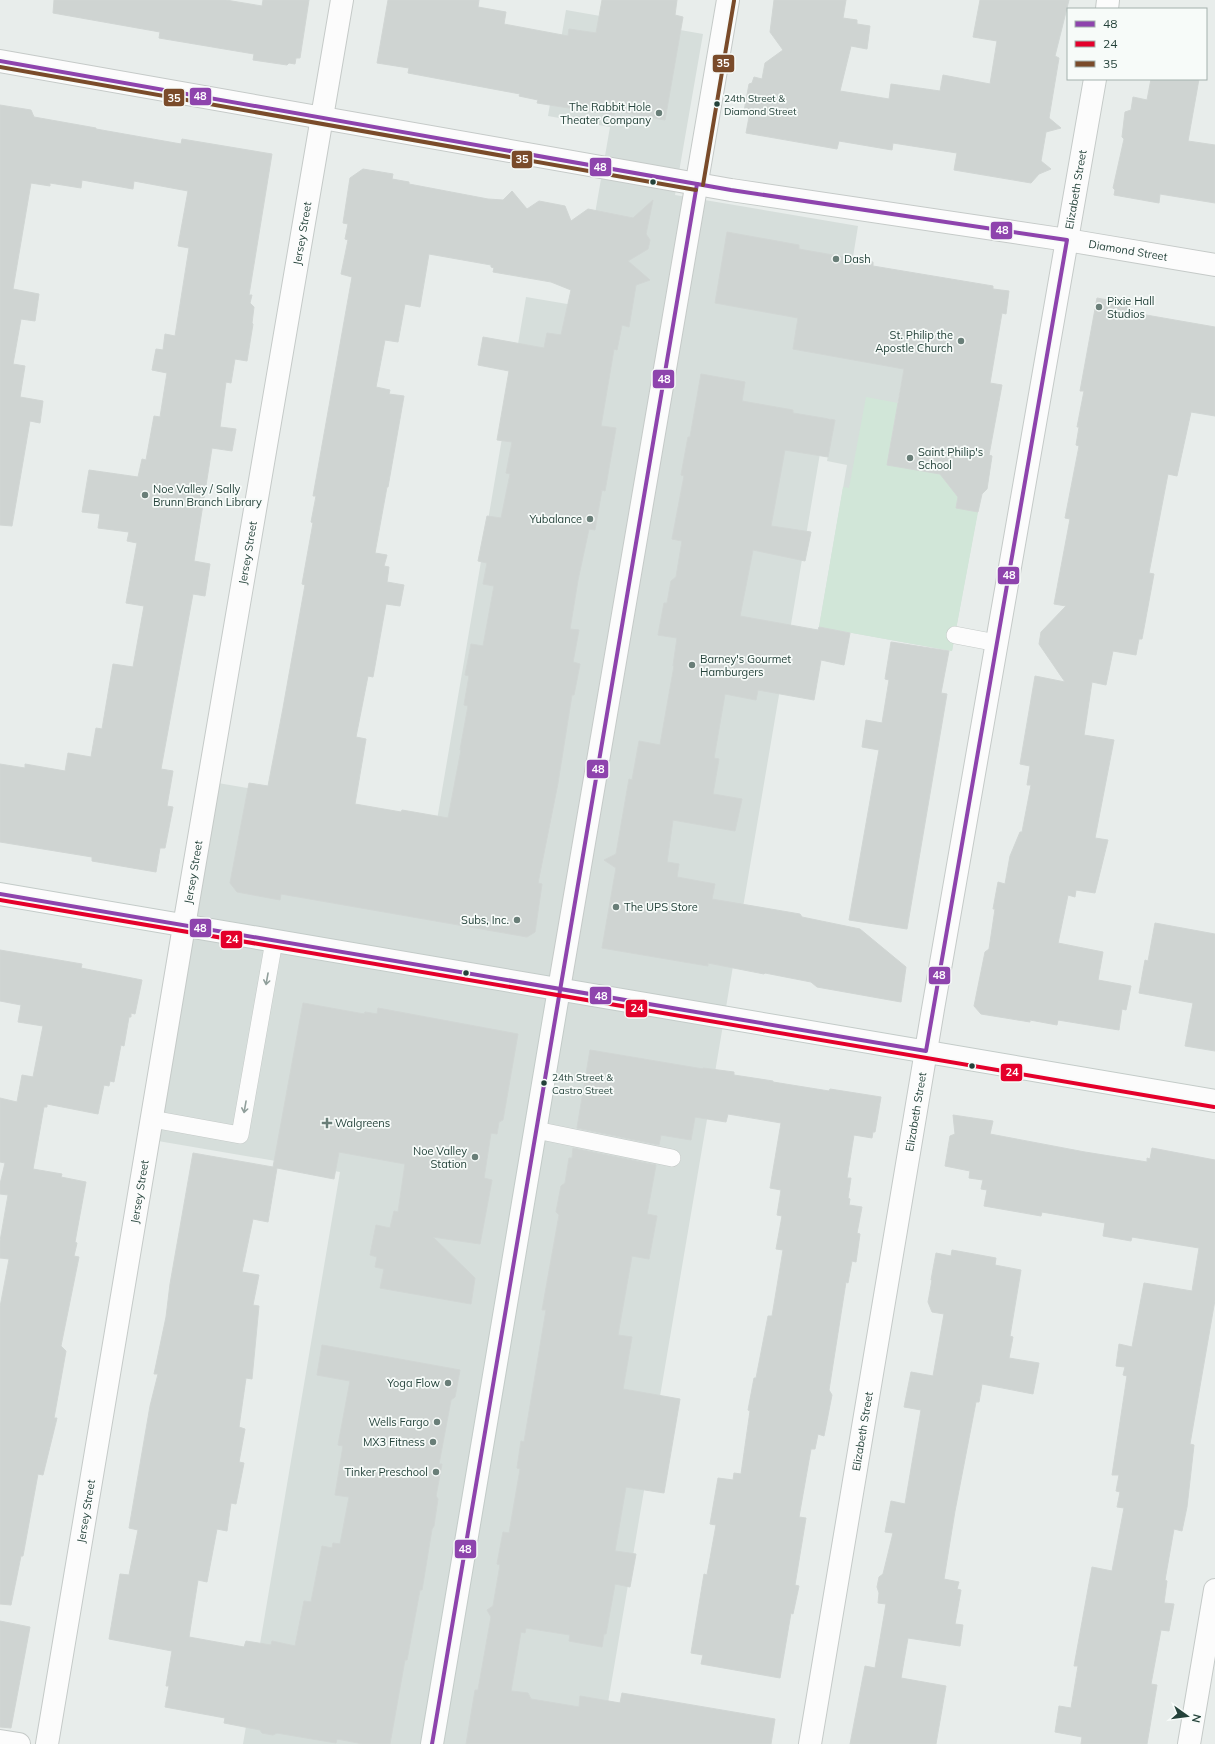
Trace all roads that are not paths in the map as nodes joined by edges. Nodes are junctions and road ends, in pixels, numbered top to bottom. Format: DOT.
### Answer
graph roads {
  1 [pos="342,0"];
  2 [pos="728,0"];
  3 [pos="0,61"];
  4 [pos="1095,80"];
  5 [pos="322,118"];
  6 [pos="697,184"];
  7 [pos="1068,240"];
  8 [pos="1215,265"];
  9 [pos="955,635"];
  10 [pos="998,643"];
  11 [pos="0,894"];
  12 [pos="184,926"];
  13 [pos="274,941"];
  14 [pos="559,989"];
  15 [pos="926,1052"];
  16 [pos="1215,1101"];
  17 [pos="152,1119"];
  18 [pos="536,1130"];
  19 [pos="672,1158"];
  20 [pos="1215,1590"];
  21 [pos="0,1741"];
  22 [pos="19,1744"];
  23 [pos="47,1744"];
  24 [pos="432,1744"];
  25 [pos="810,1744"];
  26 [pos="1189,1744"];
  1 -- 5 [label="street, Jersey Street"];
  2 -- 6 [label="street"];
  3 -- 5 [label="street, Diamond Street"];
  4 -- 7 [label="street, Elizabeth Street"];
  5 -- 6 [label="street, Diamond Street"];
  5 -- 12 [label="street, Jersey Street"];
  6 -- 7 [label="street, Diamond Street"];
  6 -- 14 [label="street"];
  7 -- 8 [label="street, Diamond Street"];
  7 -- 10 [label="street, Elizabeth Street"];
  9 -- 10 [label="lane"];
  10 -- 15 [label="street, Elizabeth Street"];
  11 -- 12 [label="street"];
  12 -- 13 [label="street"];
  12 -- 17 [label="street, Jersey Street"];
  13 -- 14 [label="street"];
  13 -- 17 [label="lane, one-way"];
  14 -- 15 [label="street"];
  14 -- 18 [label="street"];
  15 -- 16 [label="street"];
  15 -- 25 [label="street, Elizabeth Street"];
  17 -- 23 [label="street, Jersey Street"];
  18 -- 19 [label="lane"];
  18 -- 24 [label="street"];
  20 -- 26 [label="street"];
  21 -- 22 [label="street"];
}
